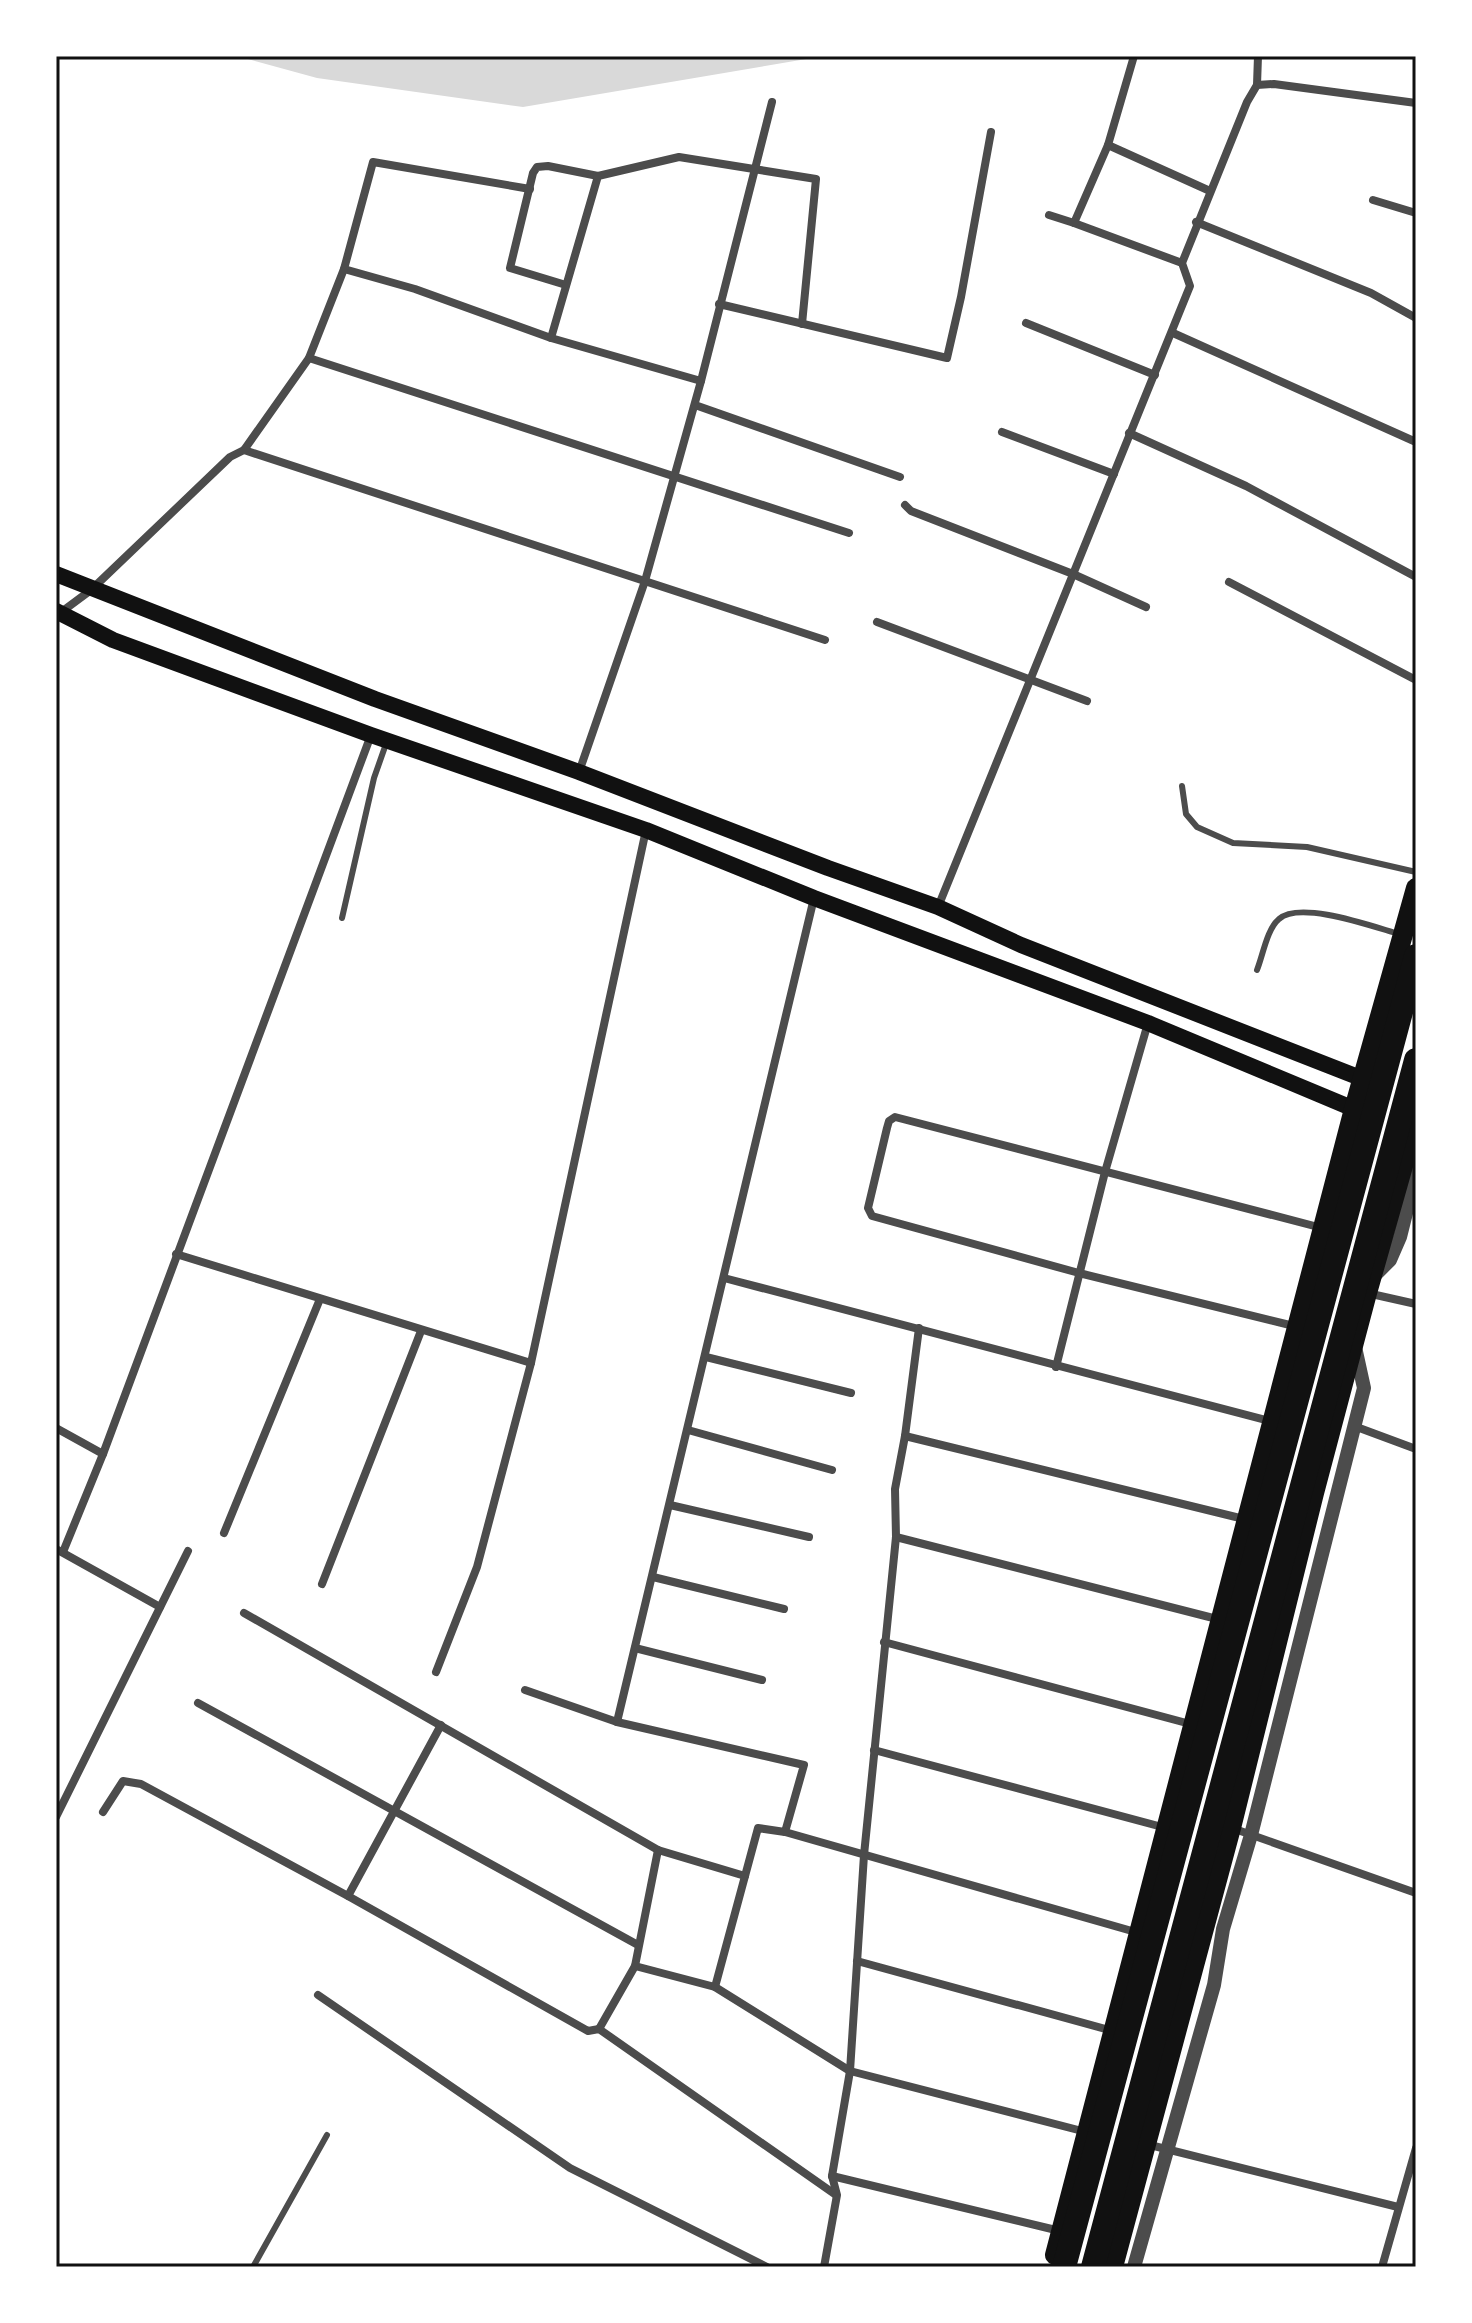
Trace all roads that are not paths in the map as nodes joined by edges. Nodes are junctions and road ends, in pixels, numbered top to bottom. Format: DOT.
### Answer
graph roads {
  1 [pos="1134,56"];
  2 [pos="1258,56"];
  3 [pos="1257,85"];
  4 [pos="772,102"];
  5 [pos="1416,103"];
  6 [pos="991,132"];
  7 [pos="1108,145"];
  8 [pos="755,171"];
  9 [pos="598,176"];
  10 [pos="530,189"];
  11 [pos="1210,191"];
  12 [pos="1373,200"];
  13 [pos="1416,213"];
  14 [pos="1049,215"];
  15 [pos="1196,222"];
  16 [pos="1074,223"];
  17 [pos="1182,263"];
  18 [pos="344,269"];
  19 [pos="566,285"];
  20 [pos="719,304"];
  21 [pos="1416,318"];
  22 [pos="1026,323"];
  23 [pos="802,324"];
  24 [pos="1173,333"];
  25 [pos="551,338"];
  26 [pos="309,358"];
  27 [pos="1155,375"];
  28 [pos="701,381"];
  29 [pos="695,405"];
  30 [pos="1002,432"];
  31 [pos="1129,433"];
  32 [pos="1416,442"];
  33 [pos="244,450"];
  34 [pos="1114,474"];
  35 [pos="674,475"];
  36 [pos="900,477"];
  37 [pos="905,505"];
  38 [pos="849,533"];
  39 [pos="56,574"];
  40 [pos="1073,574"];
  41 [pos="1416,577"];
  42 [pos="645,581"];
  43 [pos="1229,582"];
  44 [pos="91,590"];
  45 [pos="1146,607"];
  46 [pos="58,612"];
  47 [pos="877,622"];
  48 [pos="825,640"];
  49 [pos="1031,678"];
  50 [pos="1416,680"];
  51 [pos="1087,701"];
  52 [pos="379,738"];
  53 [pos="579,772"];
  54 [pos="1182,786"];
  55 [pos="646,830"];
  56 [pos="1416,872"];
  57 [pos="1416,888"];
  58 [pos="814,898"];
  59 [pos="938,907"];
  60 [pos="342,918"];
  61 [pos="1405,926"];
  62 [pos="1416,956"];
  63 [pos="1257,970"];
  64 [pos="1148,1023"];
  65 [pos="1416,1060"];
  66 [pos="1363,1079"];
  67 [pos="1354,1109"];
  68 [pos="1416,1120"];
  69 [pos="1105,1172"];
  70 [pos="1416,1173"];
  71 [pos="1325,1229"];
  72 [pos="176,1254"];
  73 [pos="1079,1273"];
  74 [pos="724,1278"];
  75 [pos="1369,1286"];
  76 [pos="320,1299"];
  77 [pos="1416,1304"];
  78 [pos="1299,1327"];
  79 [pos="919,1328"];
  80 [pos="421,1331"];
  81 [pos="1354,1343"];
  82 [pos="706,1357"];
  83 [pos="531,1363"];
  84 [pos="1056,1367"];
  85 [pos="851,1393"];
  86 [pos="1274,1422"];
  87 [pos="1354,1426"];
  88 [pos="56,1428"];
  89 [pos="688,1430"];
  90 [pos="905,1436"];
  91 [pos="1416,1449"];
  92 [pos="103,1454"];
  93 [pos="832,1470"];
  94 [pos="670,1505"];
  95 [pos="1248,1520"];
  96 [pos="224,1533"];
  97 [pos="809,1537"];
  98 [pos="896,1537"];
  99 [pos="60,1550"];
  100 [pos="188,1551"];
  101 [pos="653,1577"];
  102 [pos="322,1584"];
  103 [pos="160,1607"];
  104 [pos="784,1609"];
  105 [pos="244,1613"];
  106 [pos="1222,1621"];
  107 [pos="884,1642"];
  108 [pos="635,1648"];
  109 [pos="436,1672"];
  110 [pos="762,1680"];
  111 [pos="525,1690"];
  112 [pos="198,1703"];
  113 [pos="617,1722"];
  114 [pos="441,1725"];
  115 [pos="1194,1725"];
  116 [pos="874,1750"];
  117 [pos="396,1810"];
  118 [pos="103,1812"];
  119 [pos="56,1817"];
  120 [pos="1231,1828"];
  121 [pos="1167,1829"];
  122 [pos="785,1832"];
  123 [pos="1251,1835"];
  124 [pos="658,1850"];
  125 [pos="864,1855"];
  126 [pos="745,1876"];
  127 [pos="1416,1893"];
  128 [pos="348,1896"];
  129 [pos="1140,1933"];
  130 [pos="638,1945"];
  131 [pos="857,1961"];
  132 [pos="635,1966"];
  133 [pos="715,1987"];
  134 [pos="318,1995"];
  135 [pos="599,2029"];
  136 [pos="1114,2031"];
  137 [pos="850,2071"];
  138 [pos="1087,2133"];
  139 [pos="327,2135"];
  140 [pos="1156,2146"];
  141 [pos="1416,2148"];
  142 [pos="832,2176"];
  143 [pos="1076,2177"];
  144 [pos="1133,2191"];
  145 [pos="837,2195"];
  146 [pos="1398,2207"];
  147 [pos="1061,2231"];
  148 [pos="253,2267"];
  149 [pos="767,2267"];
  150 [pos="824,2267"];
  151 [pos="1052,2267"];
  152 [pos="1064,2267"];
  153 [pos="1093,2267"];
  154 [pos="1113,2267"];
  155 [pos="1134,2267"];
  156 [pos="1382,2267"];
  1 -- 7 [label="street"];
  2 -- 3 [label="street"];
  3 -- 5 [label="street"];
  3 -- 11 [label="street"];
  4 -- 8 [label="street"];
  6 -- 23 [label="street"];
  7 -- 11 [label="street"];
  7 -- 16 [label="street"];
  8 -- 9 [label="street"];
  8 -- 20 [label="street"];
  8 -- 23 [label="street"];
  9 -- 10 [label="street"];
  9 -- 19 [label="street"];
  10 -- 18 [label="street"];
  10 -- 19 [label="street"];
  11 -- 15 [label="street"];
  12 -- 13 [label="street"];
  14 -- 16 [label="street"];
  15 -- 17 [label="street"];
  15 -- 21 [label="street"];
  16 -- 17 [label="street"];
  17 -- 24 [label="street"];
  18 -- 25 [label="street"];
  18 -- 26 [label="street"];
  19 -- 25 [label="street"];
  20 -- 23 [label="street"];
  20 -- 28 [label="street"];
  22 -- 27 [label="street"];
  24 -- 27 [label="street"];
  24 -- 32 [label="street"];
  25 -- 28 [label="street"];
  26 -- 33 [label="street"];
  26 -- 35 [label="street"];
  27 -- 31 [label="street"];
  28 -- 29 [label="street"];
  29 -- 35 [label="street"];
  29 -- 36 [label="street"];
  30 -- 34 [label="street"];
  31 -- 34 [label="street"];
  31 -- 41 [label="street"];
  33 -- 42 [label="street"];
  33 -- 44 [label="street"];
  34 -- 40 [label="street"];
  35 -- 38 [label="street"];
  35 -- 42 [label="street"];
  37 -- 40 [label="street"];
  39 -- 44 [label="main road"];
  40 -- 45 [label="street"];
  40 -- 49 [label="street"];
  42 -- 48 [label="street"];
  42 -- 53 [label="street"];
  43 -- 50 [label="street"];
  44 -- 46 [label="street"];
  44 -- 53 [label="main road"];
  46 -- 52 [label="main road"];
  47 -- 49 [label="street"];
  49 -- 51 [label="street"];
  49 -- 59 [label="street"];
  52 -- 55 [label="main road"];
  52 -- 60 [label="lane"];
  52 -- 72 [label="street"];
  53 -- 59 [label="main road"];
  54 -- 56 [label="lane"];
  55 -- 58 [label="main road"];
  55 -- 83 [label="street"];
  57 -- 61 [label="main road"];
  58 -- 64 [label="main road"];
  58 -- 74 [label="street"];
  59 -- 66 [label="main road"];
  61 -- 63 [label="lane"];
  61 -- 66 [label="main road"];
  62 -- 152 [label="highway"];
  64 -- 67 [label="main road"];
  64 -- 69 [label="street"];
  65 -- 153 [label="highway"];
  66 -- 67 [label="main road"];
  67 -- 71 [label="main road"];
  68 -- 75 [label="main road"];
  69 -- 71 [label="street"];
  69 -- 73 [label="street"];
  69 -- 73 [label="street"];
  70 -- 75 [label="street"];
  71 -- 78 [label="main road"];
  72 -- 76 [label="street"];
  72 -- 92 [label="street"];
  73 -- 78 [label="street"];
  73 -- 84 [label="street"];
  74 -- 79 [label="street"];
  74 -- 82 [label="street"];
  75 -- 77 [label="street"];
  75 -- 81 [label="main road"];
  76 -- 80 [label="street"];
  76 -- 96 [label="street"];
  78 -- 86 [label="main road"];
  79 -- 84 [label="street"];
  79 -- 90 [label="street"];
  80 -- 83 [label="street"];
  80 -- 102 [label="street"];
  81 -- 87 [label="street"];
  81 -- 120 [label="main road"];
  82 -- 85 [label="street"];
  82 -- 89 [label="street"];
  83 -- 109 [label="street"];
  84 -- 86 [label="street"];
  86 -- 95 [label="main road"];
  87 -- 91 [label="street"];
  87 -- 123 [label="street"];
  88 -- 92 [label="street"];
  89 -- 93 [label="street"];
  89 -- 94 [label="street"];
  90 -- 95 [label="street"];
  90 -- 98 [label="street"];
  92 -- 99 [label="street"];
  94 -- 97 [label="street"];
  94 -- 101 [label="street"];
  95 -- 106 [label="main road"];
  98 -- 106 [label="street"];
  98 -- 107 [label="street"];
  99 -- 103 [label="street"];
  100 -- 103 [label="street"];
  101 -- 104 [label="street"];
  101 -- 108 [label="street"];
  103 -- 119 [label="street"];
  105 -- 114 [label="street"];
  106 -- 115 [label="main road"];
  107 -- 115 [label="street"];
  107 -- 116 [label="street"];
  108 -- 110 [label="street"];
  108 -- 113 [label="street"];
  111 -- 113 [label="street"];
  112 -- 117 [label="street"];
  113 -- 122 [label="street"];
  114 -- 117 [label="street"];
  114 -- 124 [label="street"];
  115 -- 121 [label="main road"];
  116 -- 121 [label="street"];
  116 -- 125 [label="street"];
  117 -- 128 [label="street"];
  117 -- 130 [label="street"];
  118 -- 128 [label="street"];
  120 -- 123 [label="street"];
  120 -- 140 [label="main road"];
  121 -- 129 [label="main road"];
  122 -- 125 [label="street"];
  122 -- 126 [label="street"];
  123 -- 127 [label="street"];
  123 -- 140 [label="street"];
  124 -- 126 [label="street"];
  124 -- 130 [label="street"];
  125 -- 129 [label="street"];
  125 -- 131 [label="street"];
  126 -- 133 [label="street"];
  128 -- 135 [label="street"];
  129 -- 136 [label="main road"];
  130 -- 132 [label="street"];
  131 -- 136 [label="street"];
  131 -- 137 [label="street"];
  132 -- 133 [label="street"];
  132 -- 135 [label="street"];
  133 -- 137 [label="street"];
  134 -- 149 [label="street"];
  135 -- 145 [label="street"];
  136 -- 138 [label="main road"];
  137 -- 138 [label="street"];
  137 -- 142 [label="street"];
  138 -- 143 [label="main road"];
  139 -- 148 [label="lane"];
  140 -- 144 [label="main road"];
  140 -- 146 [label="street"];
  140 -- 155 [label="street"];
  141 -- 146 [label="street"];
  142 -- 145 [label="street"];
  142 -- 147 [label="street"];
  143 -- 144 [label="main road"];
  143 -- 147 [label="main road"];
  144 -- 154 [label="main road"];
  145 -- 150 [label="street"];
  146 -- 156 [label="street"];
  147 -- 151 [label="main road"];
}
